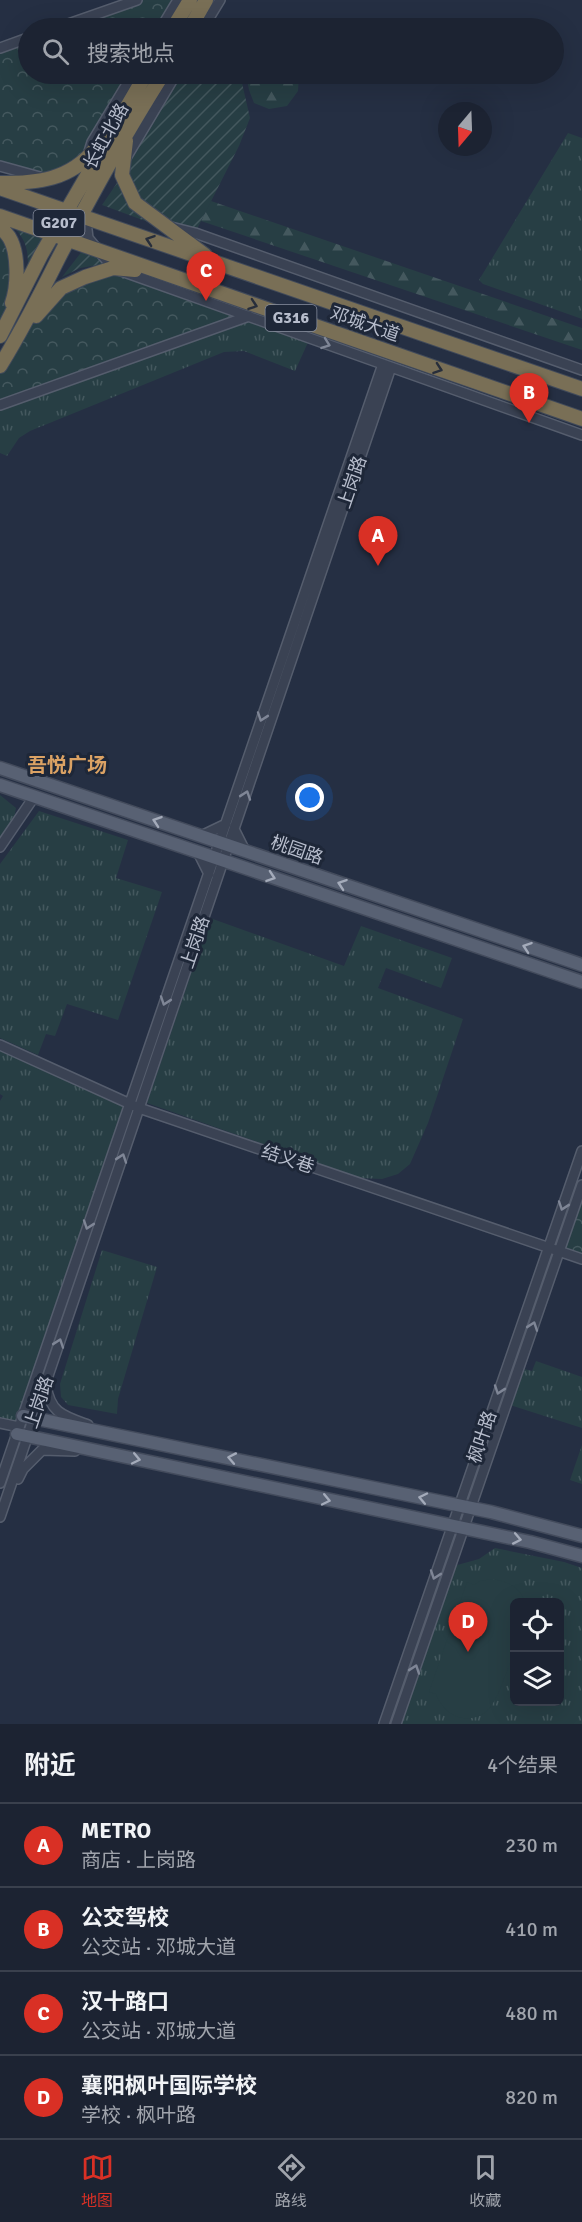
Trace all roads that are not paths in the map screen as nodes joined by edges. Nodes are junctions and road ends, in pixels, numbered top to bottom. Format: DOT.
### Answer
graph roads {
  1 [pos="137,0"];
  2 [pos="178,0"];
  3 [pos="190,0"];
  4 [pos="206,0"];
  5 [pos="220,0"];
  6 [pos="86,18"];
  7 [pos="167,18"];
  8 [pos="179,18"];
  9 [pos="196,18"];
  10 [pos="209,18"];
  11 [pos="18,42"];
  12 [pos="0,48"];
  13 [pos="127,84"];
  14 [pos="141,84"];
  15 [pos="155,84"];
  16 [pos="170,84"];
  17 [pos="121,129"];
  18 [pos="86,160"];
  19 [pos="123,162"];
  20 [pos="0,166"];
  21 [pos="49,179"];
  22 [pos="0,183"];
  23 [pos="0,188"];
  24 [pos="66,211"];
  25 [pos="0,216"];
  26 [pos="82,216"];
  27 [pos="163,225"];
  28 [pos="0,226"];
  29 [pos="52,235"];
  30 [pos="5,236"];
  31 [pos="68,241"];
  32 [pos="216,263"];
  33 [pos="113,268"];
  34 [pos="158,272"];
  35 [pos="249,316"];
  36 [pos="0,335"];
  37 [pos="16,339"];
  38 [pos="387,365"];
  39 [pos="0,366"];
  40 [pos="582,370"];
  41 [pos="582,389"];
  42 [pos="0,405"];
  43 [pos="582,418"];
  44 [pos="582,435"];
  45 [pos="0,768"];
  46 [pos="0,785"];
  47 [pos="34,796"];
  48 [pos="230,826"];
  49 [pos="201,836"];
  50 [pos="224,844"];
  51 [pos="0,846"];
  52 [pos="245,851"];
  53 [pos="198,852"];
  54 [pos="219,859"];
  55 [pos="239,866"];
  56 [pos="213,876"];
  57 [pos="582,965"];
  58 [pos="582,982"];
  59 [pos="0,1045"];
  60 [pos="134,1106"];
  61 [pos="582,1151"];
  62 [pos="582,1185"];
  63 [pos="548,1248"];
  64 [pos="559,1252"];
  65 [pos="582,1259"];
  66 [pos="46,1383"];
  67 [pos="0,1423"];
  68 [pos="24,1426"];
  69 [pos="122,1436"];
  70 [pos="114,1455"];
  71 [pos="0,1483"];
  72 [pos="465,1507"];
  73 [pos="0,1518"];
  74 [pos="458,1527"];
  75 [pos="582,1536"];
  76 [pos="582,1556"];
  77 [pos="384,1724"];
  78 [pos="396,1724"];
  1 -- 6 [label="street"];
  2 -- 7 [label="street"];
  3 -- 8 [label="highway"];
  4 -- 9 [label="highway"];
  5 -- 10 [label="street"];
  11 -- 12 [label="street"];
  13 -- 18 [label="street"];
  14 -- 17 [label="highway, 长虹北路 / G207"];
  15 -- 17 [label="highway, 长虹北路 / G207"];
  16 -- 19 [label="street"];
  17 -- 18 [label="highway"];
  17 -- 19 [label="highway"];
  17 -- 24 [label="highway, 长虹北路 / G207"];
  17 -- 26 [label="highway, 长虹北路 / G207"];
  18 -- 21 [label="highway"];
  18 -- 33 [label="street"];
  19 -- 27 [label="highway"];
  20 -- 21 [label="street"];
  21 -- 22 [label="highway"];
  23 -- 24 [label="highway, 邓城大道 / G316"];
  24 -- 26 [label="highway, 邓城大道 / G316"];
  24 -- 29 [label="highway, G207"];
  25 -- 29 [label="highway, 邓城大道 / G316"];
  26 -- 31 [label="highway, G207"];
  32 -- 26 [label="highway, 邓城大道 / G316, one-way"];
  27 -- 32 [label="highway"];
  27 -- 40 [label="street"];
  28 -- 30 [label="highway"];
  29 -- 31 [label="highway, 邓城大道 / G316"];
  29 -- 36 [label="highway, G207"];
  30 -- 36 [label="highway"];
  31 -- 34 [label="highway, 邓城大道 / G316"];
  31 -- 37 [label="highway, G207"];
  32 -- 41 [label="highway, 邓城大道 / G316"];
  33 -- 34 [label="highway"];
  33 -- 35 [label="street"];
  33 -- 37 [label="highway"];
  34 -- 43 [label="highway, 邓城大道 / G316, one-way"];
  35 -- 38 [label="street, one-way"];
  35 -- 42 [label="street"];
  37 -- 39 [label="highway, G207"];
  38 -- 44 [label="street"];
  38 -- 48 [label="street, 上岗路"];
  49 -- 45 [label="main road, 桃园路, one-way"];
  46 -- 47 [label="main road, 桃园路"];
  47 -- 51 [label="street"];
  47 -- 53 [label="main road, 桃园路"];
  48 -- 49 [label="street"];
  48 -- 50 [label="street, 上岗路"];
  48 -- 52 [label="street"];
  49 -- 50 [label="main road, 桃园路"];
  50 -- 52 [label="main road, 桃园路"];
  50 -- 54 [label="street, 上岗路"];
  57 -- 52 [label="main road, 桃园路, one-way"];
  53 -- 54 [label="main road, 桃园路"];
  53 -- 56 [label="street"];
  54 -- 55 [label="main road, 桃园路"];
  54 -- 56 [label="street, 上岗路"];
  55 -- 56 [label="street"];
  55 -- 58 [label="main road, 桃园路, one-way"];
  56 -- 60 [label="street, 上岗路"];
  59 -- 60 [label="street, 结义巷"];
  60 -- 63 [label="street, 结义巷"];
  66 -- 60 [label="street, 上岗路, one-way"];
  60 -- 68 [label="street, 上岗路, one-way"];
  61 -- 63 [label="street, 枫叶路, one-way"];
  62 -- 64 [label="street, 枫叶路"];
  63 -- 64 [label="street, 结义巷"];
  63 -- 72 [label="street, 枫叶路, one-way"];
  64 -- 65 [label="street, 结义巷"];
  72 -- 64 [label="street, 枫叶路, one-way"];
  66 -- 68 [label="street, 上岗路"];
  66 -- 69 [label="street"];
  67 -- 68 [label="street"];
  68 -- 69 [label="main road"];
  68 -- 70 [label="main road"];
  68 -- 71 [label="street, 上岗路"];
  68 -- 73 [label="street, 上岗路"];
  72 -- 69 [label="main road, one-way"];
  70 -- 73 [label="street"];
  70 -- 74 [label="main road, one-way"];
  72 -- 74 [label="street, 枫叶路"];
  72 -- 75 [label="main road"];
  74 -- 76 [label="main road, one-way"];
  74 -- 77 [label="street, 枫叶路, one-way"];
  78 -- 74 [label="street, 枫叶路, one-way"];
}
